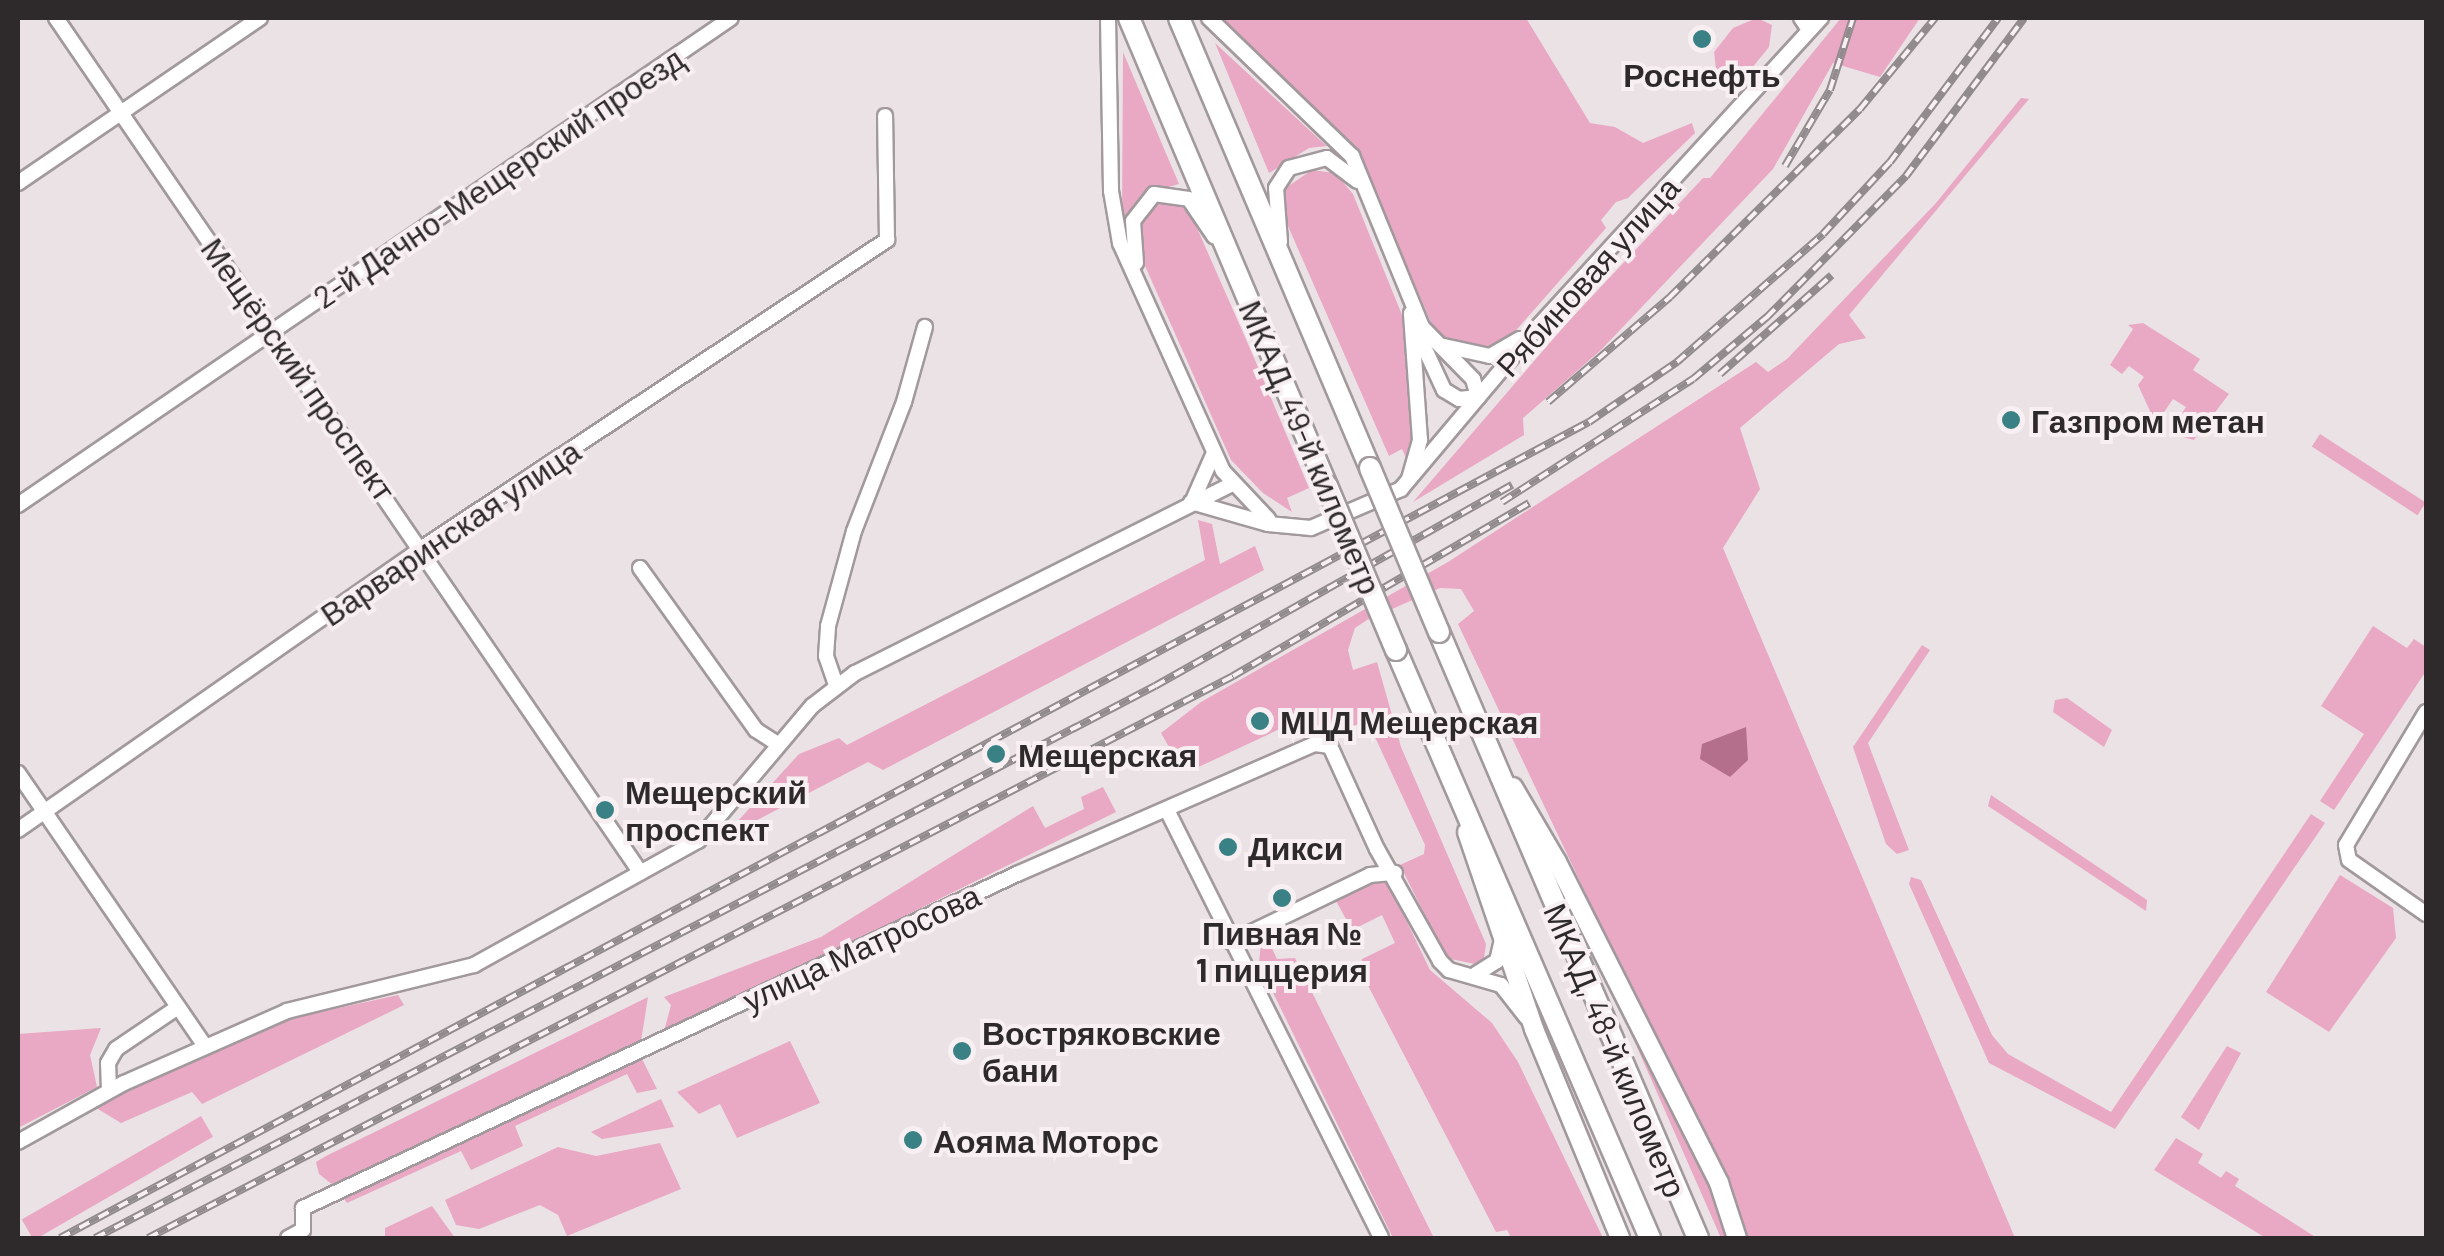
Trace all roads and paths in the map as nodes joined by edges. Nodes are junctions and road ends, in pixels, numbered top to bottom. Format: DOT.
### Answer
graph roads {
  1 [pos="56,18"];
  2 [pos="260,18"];
  3 [pos="731,18"];
  4 [pos="1108,18"];
  5 [pos="1130,18"];
  6 [pos="1180,18"];
  7 [pos="1210,18"];
  8 [pos="1821,18"];
  9 [pos="1805,24"];
  10 [pos="122,114"];
  11 [pos="885,116"];
  12 [pos="18,183"];
  13 [pos="1371,201"];
  14 [pos="1282,258"];
  15 [pos="1237,270"];
  16 [pos="1139,278"];
  17 [pos="1408,295"];
  18 [pos="1412,312"];
  19 [pos="925,326"];
  20 [pos="274,330"];
  21 [pos="1534,331"];
  22 [pos="1431,340"];
  23 [pos="1478,397"];
  24 [pos="1212,449"];
  25 [pos="1408,482"];
  26 [pos="1231,485"];
  27 [pos="1190,502"];
  28 [pos="18,505"];
  29 [pos="1284,526"];
  30 [pos="422,548"];
  31 [pos="640,568"];
  32 [pos="836,685"];
  33 [pos="2426,712"];
  34 [pos="779,745"];
  35 [pos="1487,746"];
  36 [pos="18,773"];
  37 [pos="1457,798"];
  38 [pos="44,812"];
  39 [pos="1168,812"];
  40 [pos="18,830"];
  41 [pos="1536,860"];
  42 [pos="640,872"];
  43 [pos="1395,873"];
  44 [pos="1492,876"];
  45 [pos="2426,914"];
  46 [pos="1502,940"];
  47 [pos="1231,942"];
  48 [pos="1476,975"];
  49 [pos="174,1010"];
  50 [pos="1534,1029"];
  51 [pos="204,1045"];
  52 [pos="109,1090"];
  53 [pos="18,1142"];
  54 [pos="1676,1191"];
  55 [pos="288,1238"];
  56 [pos="1381,1238"];
  57 [pos="1620,1238"];
  58 [pos="1650,1238"];
  59 [pos="1698,1238"];
  60 [pos="1710,1238"];
  61 [pos="1737,1238"];
  1 -- 10 [label="street, Мещёрский проспект"];
  2 -- 10 [label="street"];
  3 -- 20 [label="street, 2-й Дачно-Мещерский проезд"];
  4 -- 16 [label="street"];
  5 -- 15 [label="highway, МКАД, 49-й километр"];
  6 -- 14 [label="highway, МКАД, 49-й километр"];
  7 -- 13 [label="street"];
  8 -- 9 [label="street, Рябиновая улица"];
  9 -- 21 [label="street, Рябиновая улица"];
  10 -- 12 [label="street"];
  10 -- 20 [label="street, Мещёрский проспект"];
  11 -- 30 [label="street, Варваринская улица"];
  13 -- 14 [label="street"];
  13 -- 17 [label="street"];
  14 -- 35 [label="highway, МКАД, 49-й километр, bridge"];
  15 -- 16 [label="street"];
  15 -- 37 [label="highway, МКАД, 49-й километр, bridge"];
  16 -- 24 [label="street"];
  17 -- 18 [label="street"];
  17 -- 22 [label="street"];
  18 -- 23 [label="street"];
  18 -- 25 [label="street"];
  19 -- 32 [label="street"];
  20 -- 28 [label="street, 2-й Дачно-Мещерский проезд"];
  20 -- 30 [label="street, Мещёрский проспект"];
  21 -- 22 [label="street"];
  21 -- 23 [label="street, Рябиновая улица"];
  22 -- 23 [label="street"];
  23 -- 25 [label="street, Рябиновая улица"];
  24 -- 26 [label="street"];
  24 -- 27 [label="street"];
  25 -- 29 [label="street, Рябиновая улица"];
  26 -- 27 [label="street"];
  26 -- 29 [label="street"];
  27 -- 29 [label="street, Рябиновая улица"];
  27 -- 32 [label="street"];
  30 -- 38 [label="street, Варваринская улица"];
  30 -- 42 [label="street, Мещёрский проспект"];
  31 -- 34 [label="street"];
  32 -- 34 [label="street"];
  33 -- 45 [label="street"];
  34 -- 42 [label="street"];
  35 -- 41 [label="highway, МКАД, 49-й километр"];
  35 -- 61 [label="main road"];
  36 -- 38 [label="street"];
  37 -- 44 [label="highway, МКАД, 49-й километр"];
  37 -- 46 [label="main road"];
  38 -- 40 [label="street, Варваринская улица"];
  38 -- 49 [label="street"];
  39 -- 43 [label="street, улица Матросова"];
  39 -- 47 [label="street"];
  39 -- 55 [label="street, улица Матросова"];
  41 -- 54 [label="highway, МКАД, 48-й километр"];
  42 -- 51 [label="street"];
  43 -- 47 [label="street"];
  43 -- 48 [label="street"];
  44 -- 58 [label="highway, МКАД, 48-й километр"];
  46 -- 48 [label="street"];
  46 -- 50 [label="main road"];
  47 -- 56 [label="street"];
  48 -- 50 [label="street"];
  49 -- 51 [label="street"];
  49 -- 52 [label="street"];
  50 -- 57 [label="main road"];
  51 -- 52 [label="street"];
  52 -- 53 [label="street"];
  54 -- 59 [label="highway, МКАД, 48-й километр"];
  54 -- 60 [label="main road"];
}
